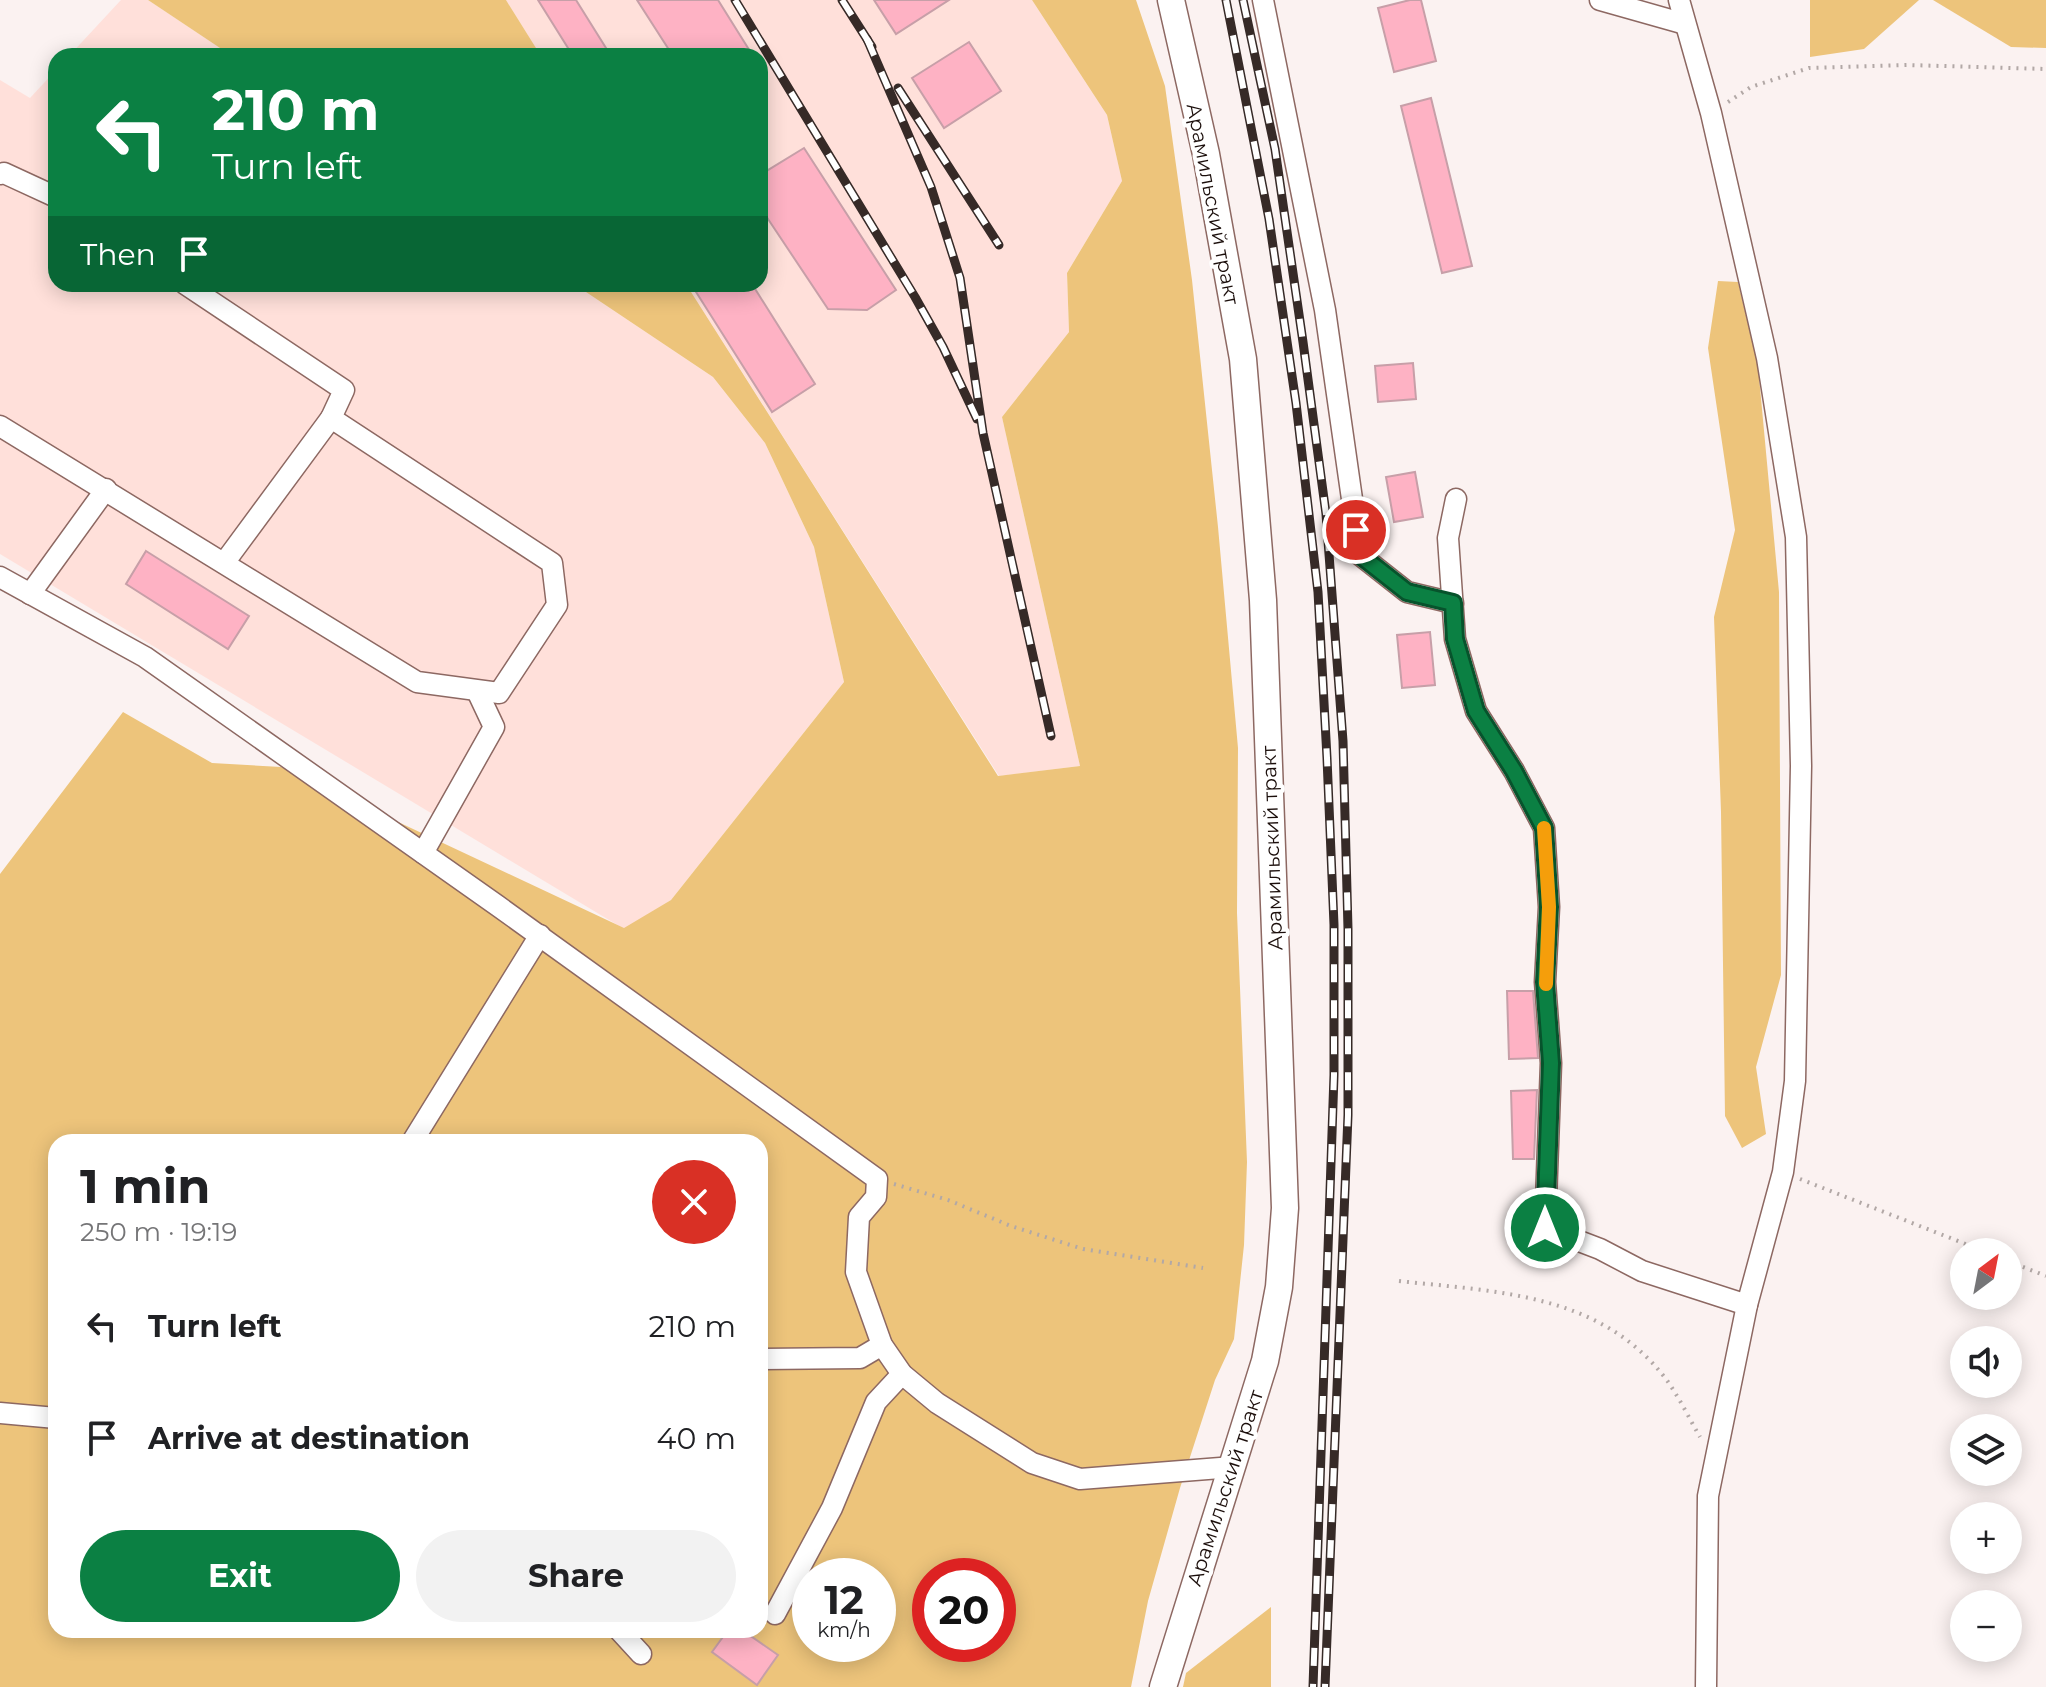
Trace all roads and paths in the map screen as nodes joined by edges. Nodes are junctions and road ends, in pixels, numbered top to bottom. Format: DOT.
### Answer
graph roads {
  1 [pos="1171,0"];
  2 [pos="1263,0"];
  3 [pos="1600,0"];
  4 [pos="1679,0"];
  5 [pos="1685,24"];
  6 [pos="2046,69"];
  7 [pos="1711,113"];
  8 [pos="0,174"];
  9 [pos="48,193"];
  10 [pos="197,292"];
  11 [pos="331,418"];
  12 [pos="0,426"];
  13 [pos="106,489"];
  14 [pos="1456,499"];
  15 [pos="224,563"];
  16 [pos="0,577"];
  17 [pos="30,594"];
  18 [pos="1453,603"];
  19 [pos="477,691"];
  20 [pos="423,853"];
  21 [pos="540,935"];
  22 [pos="417,1134"];
  23 [pos="1783,1172"];
  24 [pos="877,1179"];
  25 [pos="1950,1238"];
  26 [pos="2022,1267"];
  27 [pos="1203,1268"];
  28 [pos="2046,1276"];
  29 [pos="1399,1281"];
  30 [pos="1747,1305"];
  31 [pos="882,1345"];
  32 [pos="768,1359"];
  33 [pos="902,1374"];
  34 [pos="0,1413"];
  35 [pos="48,1417"];
  36 [pos="1701,1440"];
  37 [pos="1233,1467"];
  38 [pos="775,1614"];
  39 [pos="626,1638"];
  40 [pos="641,1654"];
  41 [pos="1163,1687"];
  42 [pos="1706,1687"];
  1 -- 37 [label="main road, Арамильский тракт"];
  2 -- 18 [label="street"];
  3 -- 5 [label="street"];
  4 -- 5 [label="street"];
  5 -- 7 [label="street"];
  6 -- 7 [label="path"];
  7 -- 23 [label="street"];
  8 -- 9 [label="street"];
  10 -- 11 [label="street"];
  11 -- 15 [label="street"];
  11 -- 19 [label="street"];
  12 -- 13 [label="street"];
  13 -- 15 [label="street"];
  13 -- 17 [label="street"];
  14 -- 18 [label="street"];
  15 -- 19 [label="street"];
  16 -- 17 [label="street"];
  17 -- 20 [label="street"];
  18 -- 30 [label="street"];
  19 -- 20 [label="street"];
  20 -- 21 [label="street"];
  21 -- 22 [label="street"];
  21 -- 24 [label="street"];
  23 -- 25 [label="path"];
  23 -- 30 [label="street"];
  24 -- 27 [label="path"];
  24 -- 31 [label="street"];
  26 -- 28 [label="path"];
  29 -- 36 [label="path"];
  30 -- 42 [label="street"];
  31 -- 32 [label="street"];
  31 -- 33 [label="street"];
  33 -- 37 [label="street"];
  33 -- 38 [label="street"];
  34 -- 35 [label="street"];
  37 -- 41 [label="main road, Арамильский тракт"];
  39 -- 40 [label="street"];
}
